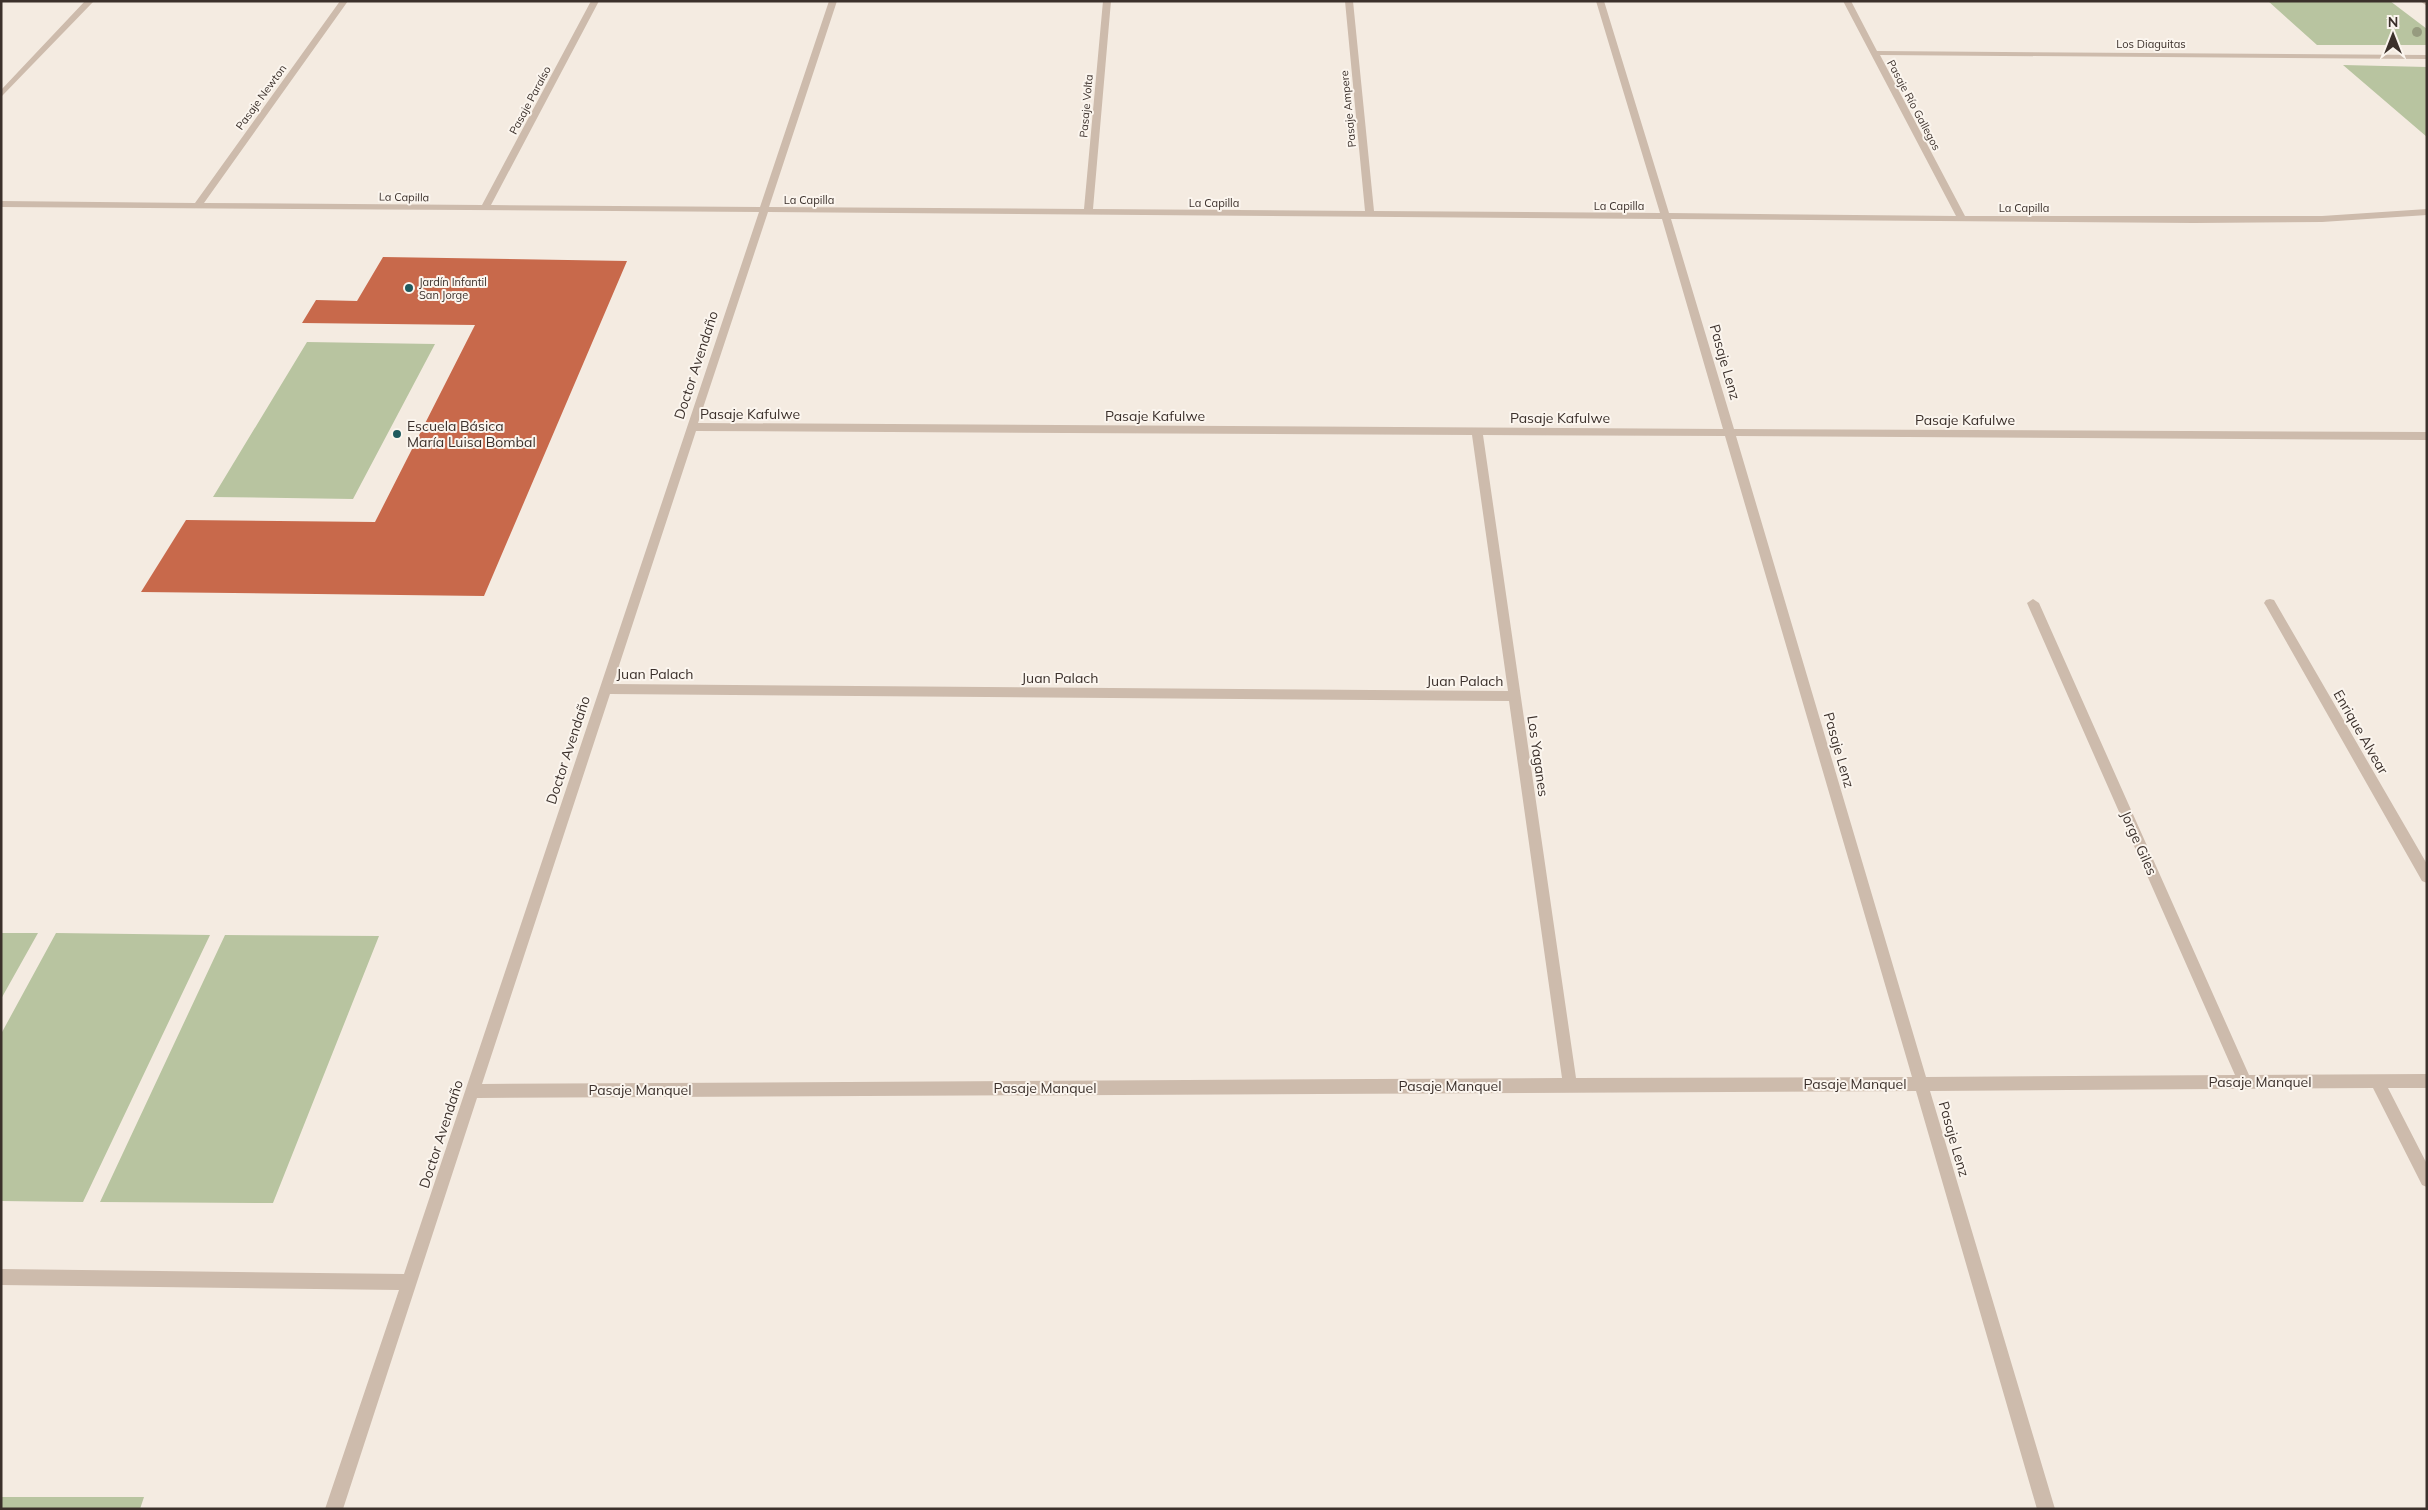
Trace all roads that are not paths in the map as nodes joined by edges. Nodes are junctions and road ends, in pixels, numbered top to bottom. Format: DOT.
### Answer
graph roads {
  1 [pos="90,1"];
  2 [pos="344,1"];
  3 [pos="596,1"];
  4 [pos="833,1"];
  5 [pos="1106,1"];
  6 [pos="1349,1"];
  7 [pos="1600,1"];
  8 [pos="1847,1"];
  9 [pos="2424,1"];
  10 [pos="2427,4"];
  11 [pos="1874,53"];
  12 [pos="2427,57"];
  13 [pos="1,95"];
  14 [pos="1,204"];
  15 [pos="197,206"];
  16 [pos="484,209"];
  17 [pos="764,211"];
  18 [pos="2427,212"];
  19 [pos="1088,213"];
  20 [pos="1370,215"];
  21 [pos="1666,217"];
  22 [pos="1962,219"];
  23 [pos="692,427"];
  24 [pos="1477,431"];
  25 [pos="1729,433"];
  26 [pos="2427,436"];
  27 [pos="2033,603"];
  28 [pos="2270,603"];
  29 [pos="606,689"];
  30 [pos="1515,696"];
  31 [pos="2427,877"];
  32 [pos="2246,1082"];
  33 [pos="2378,1082"];
  34 [pos="2427,1082"];
  35 [pos="1921,1084"];
  36 [pos="1570,1085"];
  37 [pos="473,1091"];
  38 [pos="2427,1180"];
  39 [pos="1,1277"];
  40 [pos="410,1282"];
  41 [pos="334,1509"];
  42 [pos="2046,1509"];
  1 -- 13 [label="street"];
  2 -- 15 [label="street, Pasaje Newton"];
  3 -- 16 [label="street, Pasaje Paraíso"];
  4 -- 17 [label="street, Doctor Avendaño"];
  5 -- 19 [label="street, Pasaje Volta"];
  6 -- 20 [label="street, Pasaje Ampere"];
  7 -- 21 [label="street, Pasaje Lenz"];
  8 -- 11 [label="street, Pasaje Río Gallegos"];
  9 -- 10 [label="street"];
  11 -- 12 [label="street, Los Diaguitas"];
  11 -- 22 [label="street, Pasaje Río Gallegos"];
  14 -- 15 [label="street, La Capilla"];
  15 -- 16 [label="street, La Capilla"];
  16 -- 17 [label="street, La Capilla"];
  17 -- 19 [label="street, La Capilla"];
  17 -- 23 [label="street, Doctor Avendaño"];
  18 -- 22 [label="street, La Capilla"];
  19 -- 20 [label="street, La Capilla"];
  20 -- 21 [label="street, La Capilla"];
  21 -- 22 [label="street, La Capilla"];
  21 -- 25 [label="street, Pasaje Lenz"];
  23 -- 24 [label="street, Pasaje Kafulwe"];
  23 -- 29 [label="street, Doctor Avendaño"];
  24 -- 25 [label="street, Pasaje Kafulwe"];
  24 -- 30 [label="street, Los Yaganes"];
  25 -- 26 [label="street, Pasaje Kafulwe"];
  25 -- 35 [label="street, Pasaje Lenz"];
  27 -- 32 [label="street, Jorge Giles"];
  28 -- 31 [label="street, Enrique Alvear"];
  29 -- 30 [label="street, Juan Palach"];
  29 -- 37 [label="street, Doctor Avendaño"];
  30 -- 36 [label="street, Los Yaganes"];
  32 -- 33 [label="street, Pasaje Manquel"];
  32 -- 35 [label="street, Pasaje Manquel"];
  33 -- 34 [label="street, Pasaje Manquel"];
  33 -- 38 [label="street"];
  35 -- 36 [label="street, Pasaje Manquel"];
  35 -- 42 [label="street, Pasaje Lenz"];
  36 -- 37 [label="street, Pasaje Manquel"];
  37 -- 40 [label="street, Doctor Avendaño"];
  39 -- 40 [label="street"];
  40 -- 41 [label="street, Doctor Avendaño"];
}
